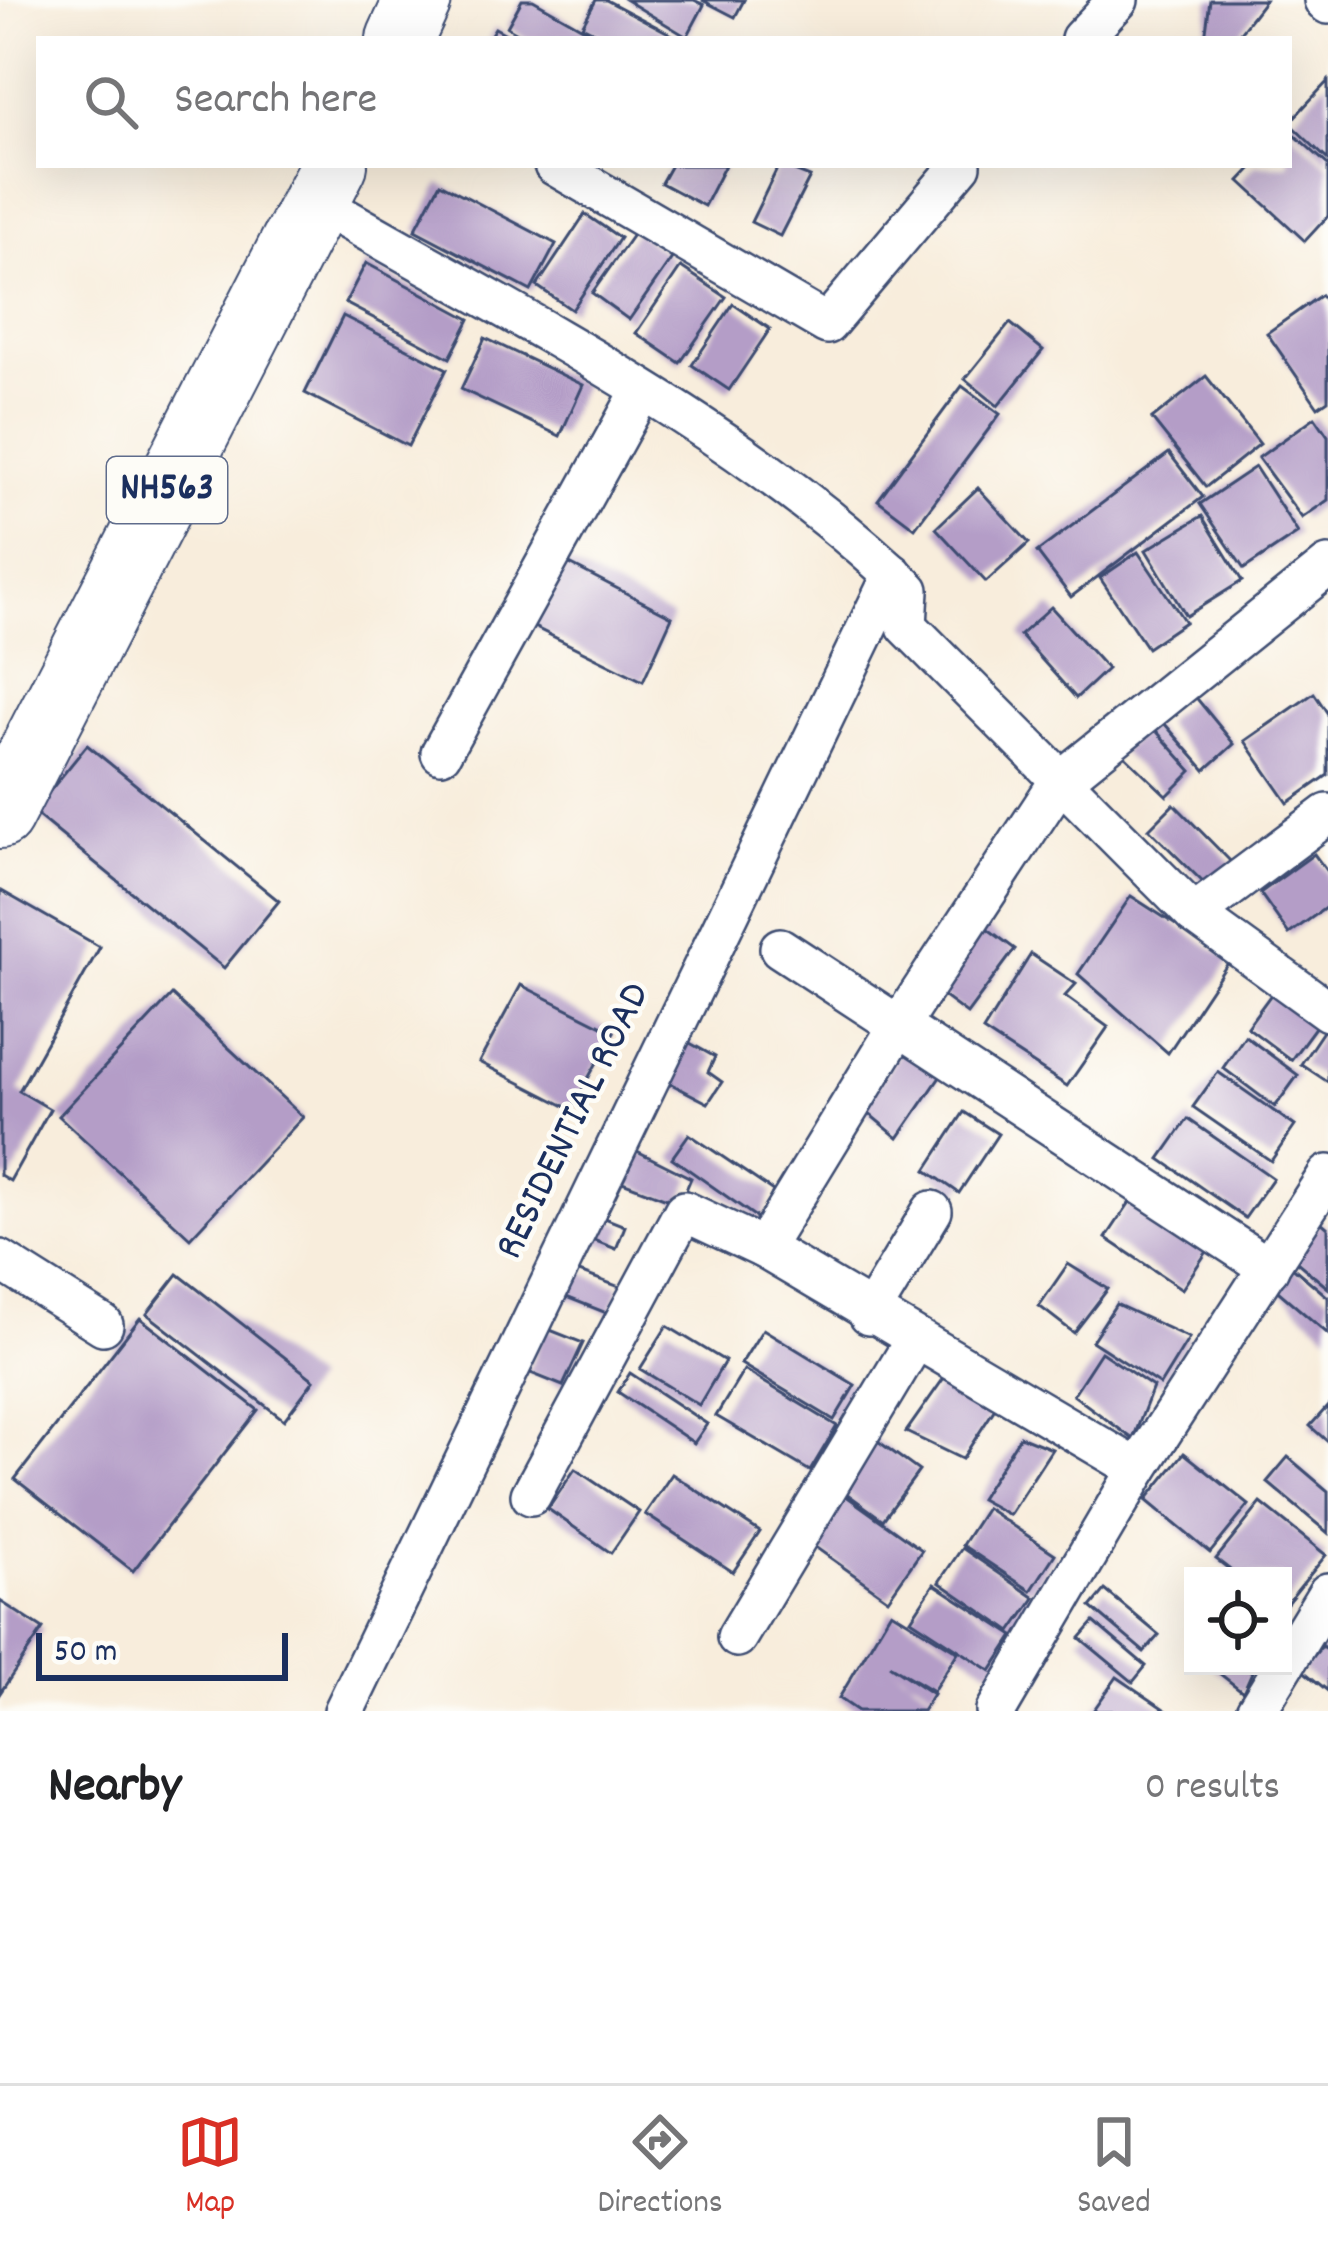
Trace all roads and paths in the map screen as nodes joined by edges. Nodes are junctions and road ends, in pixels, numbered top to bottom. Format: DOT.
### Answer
graph roads {
  1 [pos="418,0"];
  2 [pos="1118,0"];
  3 [pos="401,36"];
  4 [pos="1084,36"];
  5 [pos="559,168"];
  6 [pos="958,168"];
  7 [pos="324,183"];
  8 [pos="641,390"];
  9 [pos="1328,566"];
  10 [pos="893,574"];
  11 [pos="441,753"];
  12 [pos="1059,782"];
  13 [pos="1328,814"];
  14 [pos="0,815"];
  15 [pos="1194,914"];
  16 [pos="780,948"];
  17 [pos="1328,1011"];
  18 [pos="898,1027"];
  19 [pos="1328,1175"];
  20 [pos="932,1211"];
  21 [pos="763,1248"];
  22 [pos="0,1260"];
  23 [pos="1269,1268"];
  24 [pos="869,1315"];
  25 [pos="104,1325"];
  26 [pos="914,1342"];
  27 [pos="1138,1468"];
  28 [pos="532,1495"];
  29 [pos="1328,1593"];
  30 [pos="737,1637"];
  31 [pos="344,1711"];
  32 [pos="996,1711"];
  33 [pos="1256,1711"];
  1 -- 3 [label="highway"];
  2 -- 4 [label="street"];
  5 -- 6 [label="street"];
  7 -- 8 [label="street"];
  7 -- 14 [label="highway, NH563"];
  8 -- 10 [label="street"];
  8 -- 11 [label="street"];
  9 -- 12 [label="street"];
  10 -- 12 [label="street"];
  10 -- 31 [label="street, RESIDENTIAL ROAD"];
  12 -- 15 [label="street"];
  12 -- 18 [label="street"];
  13 -- 15 [label="street"];
  15 -- 17 [label="street"];
  16 -- 18 [label="street"];
  18 -- 21 [label="street"];
  18 -- 23 [label="street"];
  19 -- 23 [label="street"];
  20 -- 24 [label="street"];
  21 -- 24 [label="street"];
  21 -- 28 [label="street"];
  22 -- 25 [label="street"];
  23 -- 27 [label="street"];
  24 -- 26 [label="street"];
  26 -- 27 [label="street"];
  26 -- 30 [label="street"];
  27 -- 32 [label="street"];
  29 -- 33 [label="street"];
}
